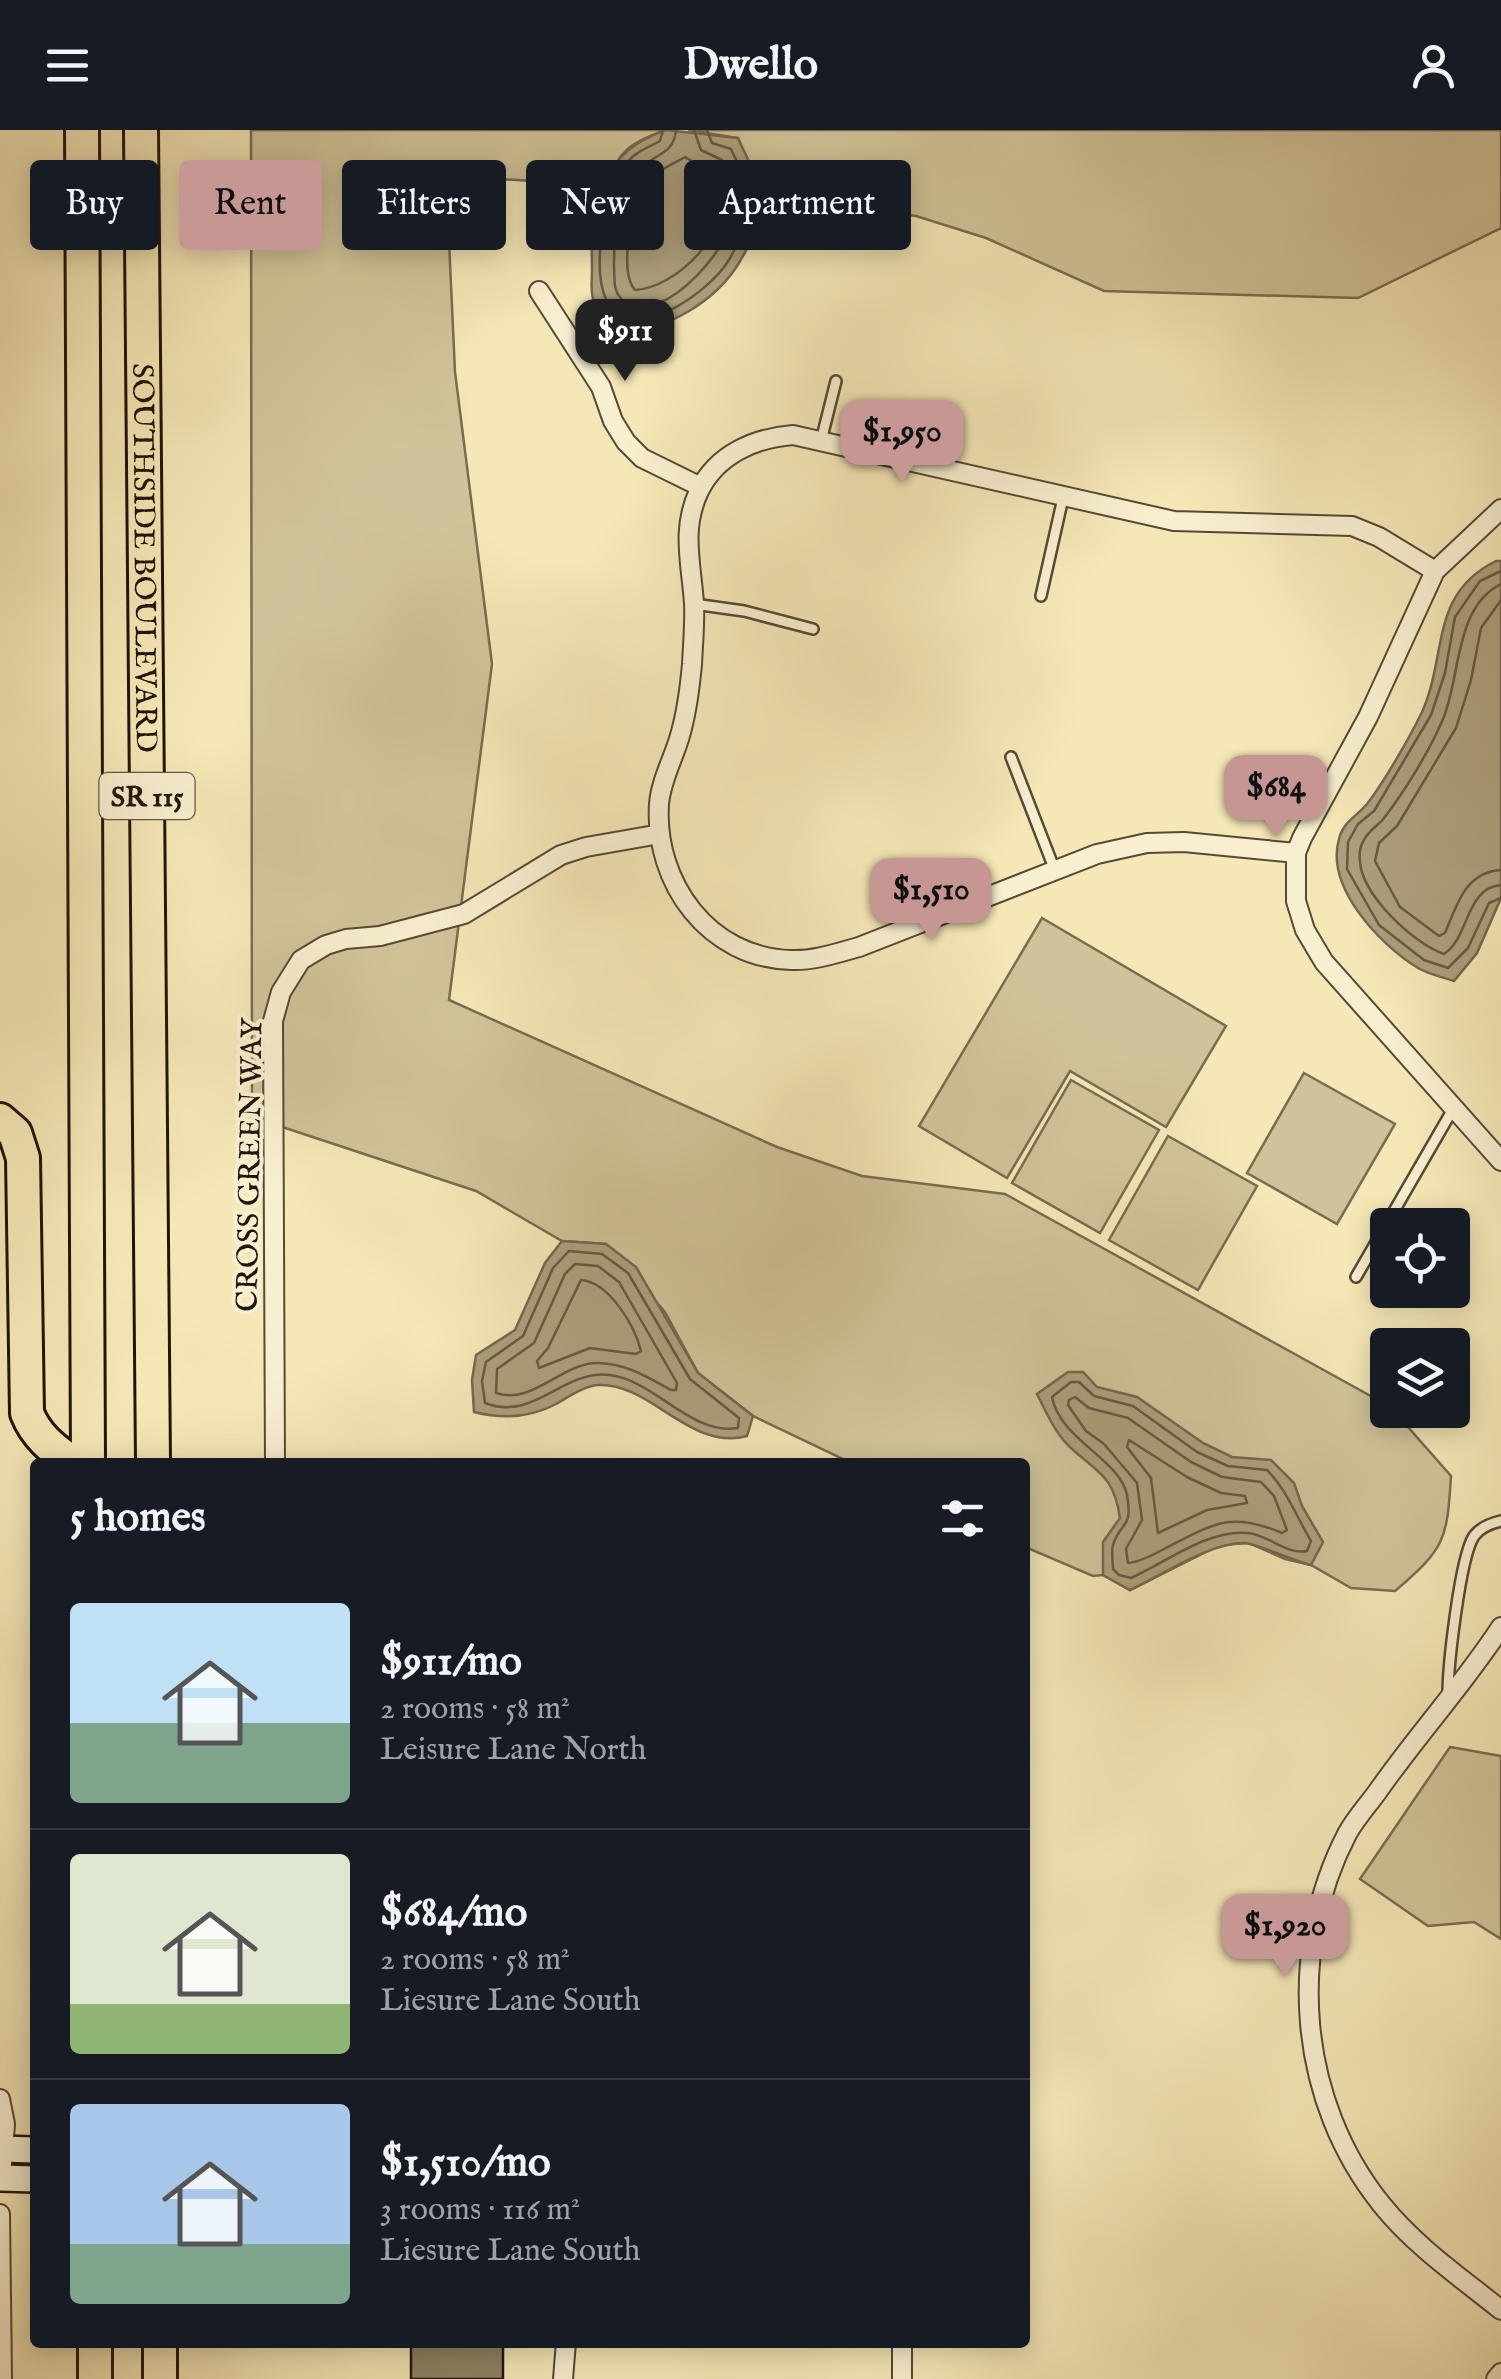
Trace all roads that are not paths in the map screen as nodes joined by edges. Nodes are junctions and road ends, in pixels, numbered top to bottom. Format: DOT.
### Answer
graph roads {
  1 [pos="82,130"];
  2 [pos="141,130"];
  3 [pos="539,291"];
  4 [pos="836,382"];
  5 [pos="822,441"];
  6 [pos="701,486"];
  7 [pos="1064,498"];
  8 [pos="1501,509"];
  9 [pos="1435,571"];
  10 [pos="1041,596"];
  11 [pos="694,604"];
  12 [pos="813,629"];
  13 [pos="1011,757"];
  14 [pos="660,834"];
  15 [pos="1296,854"];
  16 [pos="1054,868"];
  17 [pos="1454,1107"];
  18 [pos="0,1120"];
  19 [pos="1501,1160"];
  20 [pos="1356,1276"];
  21 [pos="65,1458"];
  22 [pos="88,1458"];
  23 [pos="153,1458"];
  24 [pos="275,1458"];
  25 [pos="1501,1521"];
  26 [pos="1501,1628"];
  27 [pos="1448,1697"];
  28 [pos="0,2100"];
  29 [pos="1,2149"];
  30 [pos="30,2150"];
  31 [pos="1,2178"];
  32 [pos="30,2179"];
  33 [pos="0,2214"];
  34 [pos="1501,2310"];
  35 [pos="95,2348"];
  36 [pos="160,2348"];
  37 [pos="565,2348"];
  38 [pos="902,2348"];
  39 [pos="1501,2372"];
  40 [pos="2,2379"];
  41 [pos="95,2379"];
  42 [pos="160,2379"];
  43 [pos="562,2379"];
  44 [pos="902,2379"];
  45 [pos="1496,2379"];
  1 -- 22 [label="highway, SOUTHSIDE BOULEVARD / SR 115"];
  2 -- 23 [label="highway, SOUTHSIDE BOULEVARD / SR 115"];
  3 -- 6 [label="street"];
  4 -- 5 [label="lane"];
  5 -- 6 [label="street"];
  5 -- 7 [label="street"];
  6 -- 11 [label="street"];
  7 -- 9 [label="street"];
  7 -- 10 [label="lane"];
  8 -- 9 [label="street"];
  9 -- 15 [label="street"];
  11 -- 12 [label="lane"];
  11 -- 14 [label="street"];
  13 -- 16 [label="lane"];
  14 -- 16 [label="street"];
  14 -- 24 [label="street, CROSS GREEN WAY"];
  15 -- 16 [label="street"];
  15 -- 17 [label="street"];
  17 -- 19 [label="street"];
  17 -- 20 [label="lane"];
  18 -- 21 [label="highway"];
  25 -- 27 [label="lane"];
  26 -- 27 [label="street"];
  27 -- 34 [label="street"];
  28 -- 29 [label="street"];
  29 -- 30 [label="street"];
  29 -- 31 [label="street"];
  31 -- 32 [label="street"];
  33 -- 40 [label="street"];
  35 -- 41 [label="highway"];
  36 -- 42 [label="highway"];
  37 -- 43 [label="street"];
  38 -- 44 [label="street"];
  39 -- 45 [label="street"];
}
